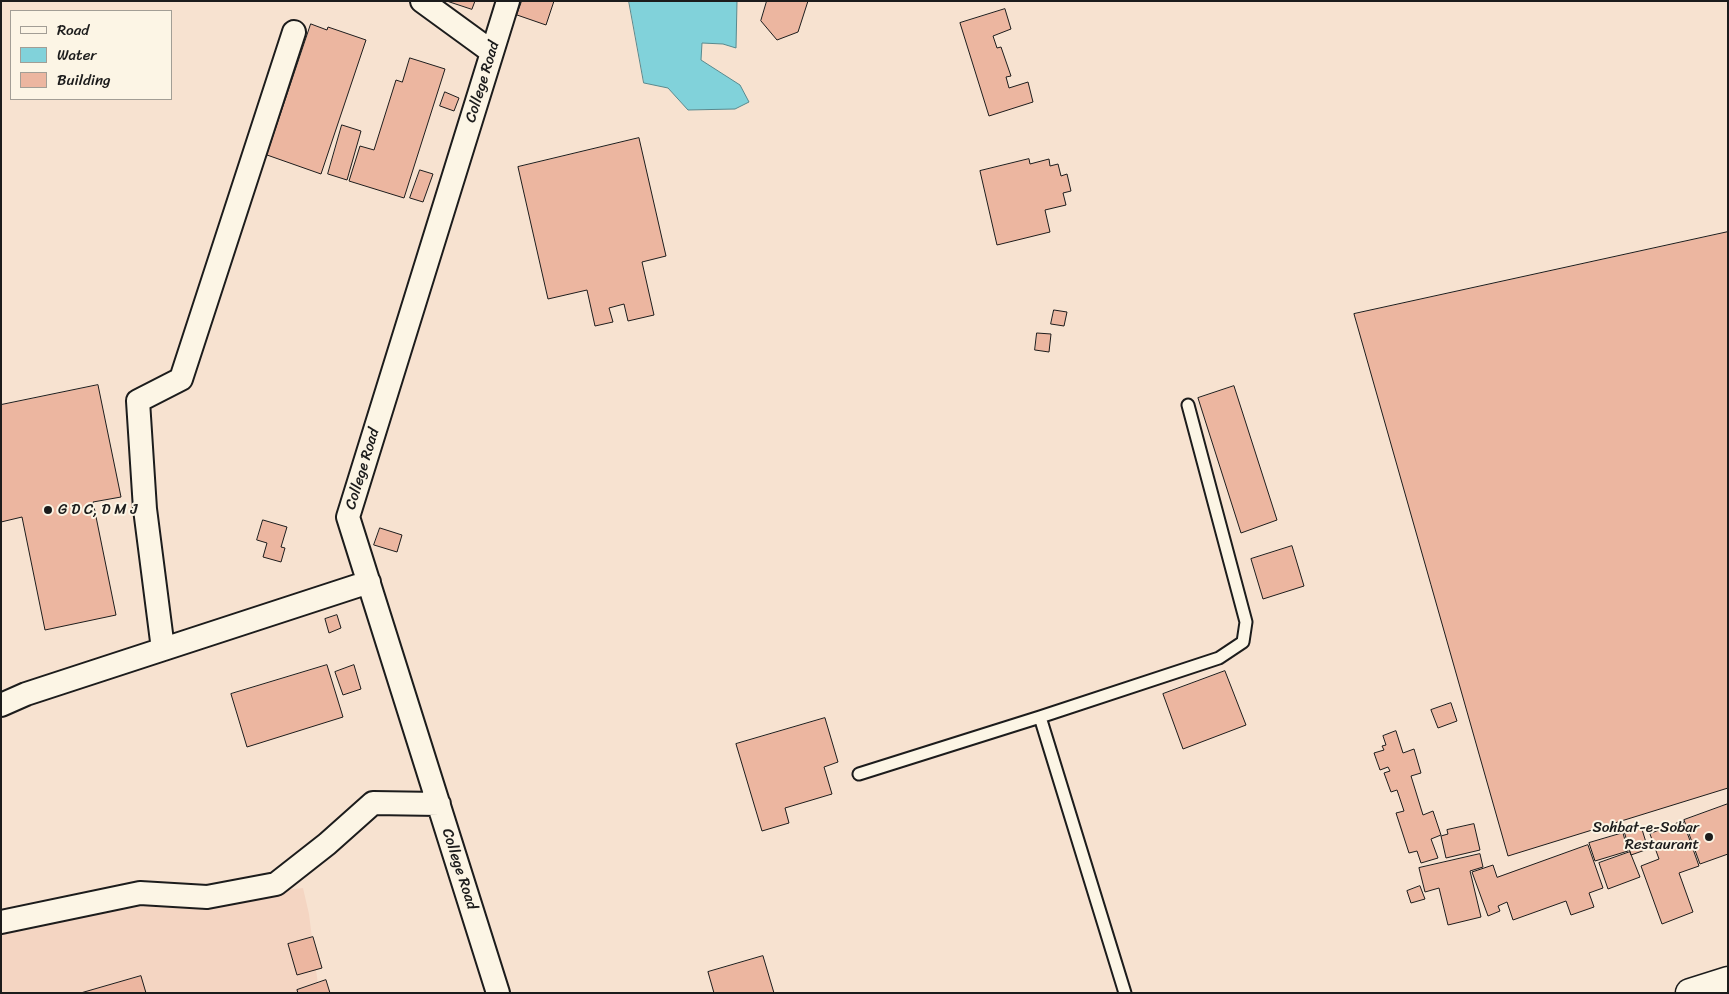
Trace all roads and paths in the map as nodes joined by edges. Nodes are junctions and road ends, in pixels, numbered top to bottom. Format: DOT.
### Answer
graph roads {
  1 [pos="422,1"];
  2 [pos="508,1"];
  3 [pos="294,32"];
  4 [pos="492,52"];
  5 [pos="1188,405"];
  6 [pos="369,582"];
  7 [pos="163,649"];
  8 [pos="1,705"];
  9 [pos="1040,717"];
  10 [pos="859,774"];
  11 [pos="439,804"];
  12 [pos="1,922"];
  13 [pos="1728,981"];
  14 [pos="498,993"];
  15 [pos="1125,993"];
  16 [pos="1690,993"];
  1 -- 4 [label="street"];
  2 -- 4 [label="street, College Road"];
  3 -- 7 [label="street"];
  4 -- 6 [label="street, College Road"];
  5 -- 9 [label="lane"];
  6 -- 7 [label="street"];
  6 -- 11 [label="street, College Road"];
  7 -- 8 [label="street"];
  9 -- 10 [label="lane"];
  9 -- 15 [label="lane"];
  11 -- 12 [label="street"];
  11 -- 14 [label="street, College Road"];
  13 -- 16 [label="highway"];
}
